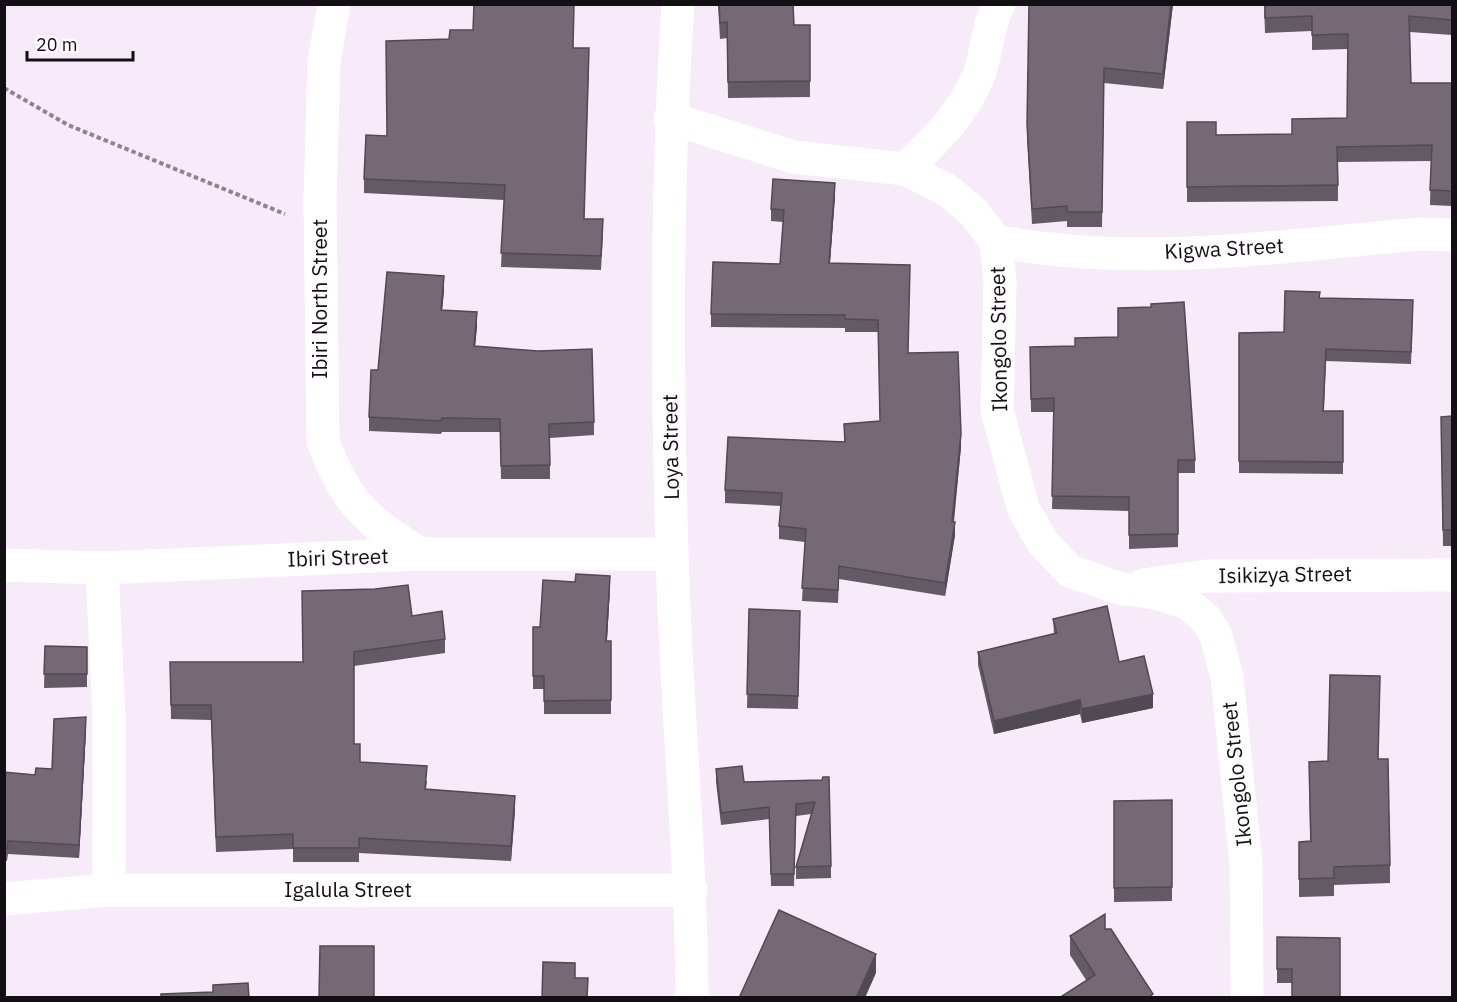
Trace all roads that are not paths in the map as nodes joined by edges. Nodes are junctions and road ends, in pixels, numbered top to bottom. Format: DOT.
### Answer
graph roads {
  1 [pos="334,4"];
  2 [pos="678,4"];
  3 [pos="999,4"];
  4 [pos="670,118"];
  5 [pos="905,169"];
  6 [pos="1452,234"];
  7 [pos="996,241"];
  8 [pos="421,554"];
  9 [pos="672,554"];
  10 [pos="4,565"];
  11 [pos="102,568"];
  12 [pos="1452,574"];
  13 [pos="1118,588"];
  14 [pos="109,890"];
  15 [pos="691,890"];
  16 [pos="4,899"];
  17 [pos="692,998"];
  18 [pos="1247,998"];
  1 -- 8 [label="street, Ibiri North Street"];
  2 -- 4 [label="street, Loya Street"];
  3 -- 5 [label="street"];
  4 -- 5 [label="street, Ikongolo Street"];
  4 -- 9 [label="street, Loya Street"];
  5 -- 7 [label="street, Ikongolo Street"];
  6 -- 7 [label="street, Kigwa Street"];
  7 -- 13 [label="street, Ikongolo Street"];
  8 -- 9 [label="street, Ibiri Street"];
  8 -- 11 [label="street, Ibiri Street"];
  9 -- 15 [label="street, Loya Street"];
  10 -- 11 [label="street, Ibiri Street"];
  11 -- 14 [label="street"];
  12 -- 13 [label="street, Isikizya Street"];
  13 -- 18 [label="street, Ikongolo Street"];
  14 -- 15 [label="street, Igalula Street"];
  14 -- 16 [label="street, Igalula Street"];
  15 -- 17 [label="street, Loya Street"];
}
